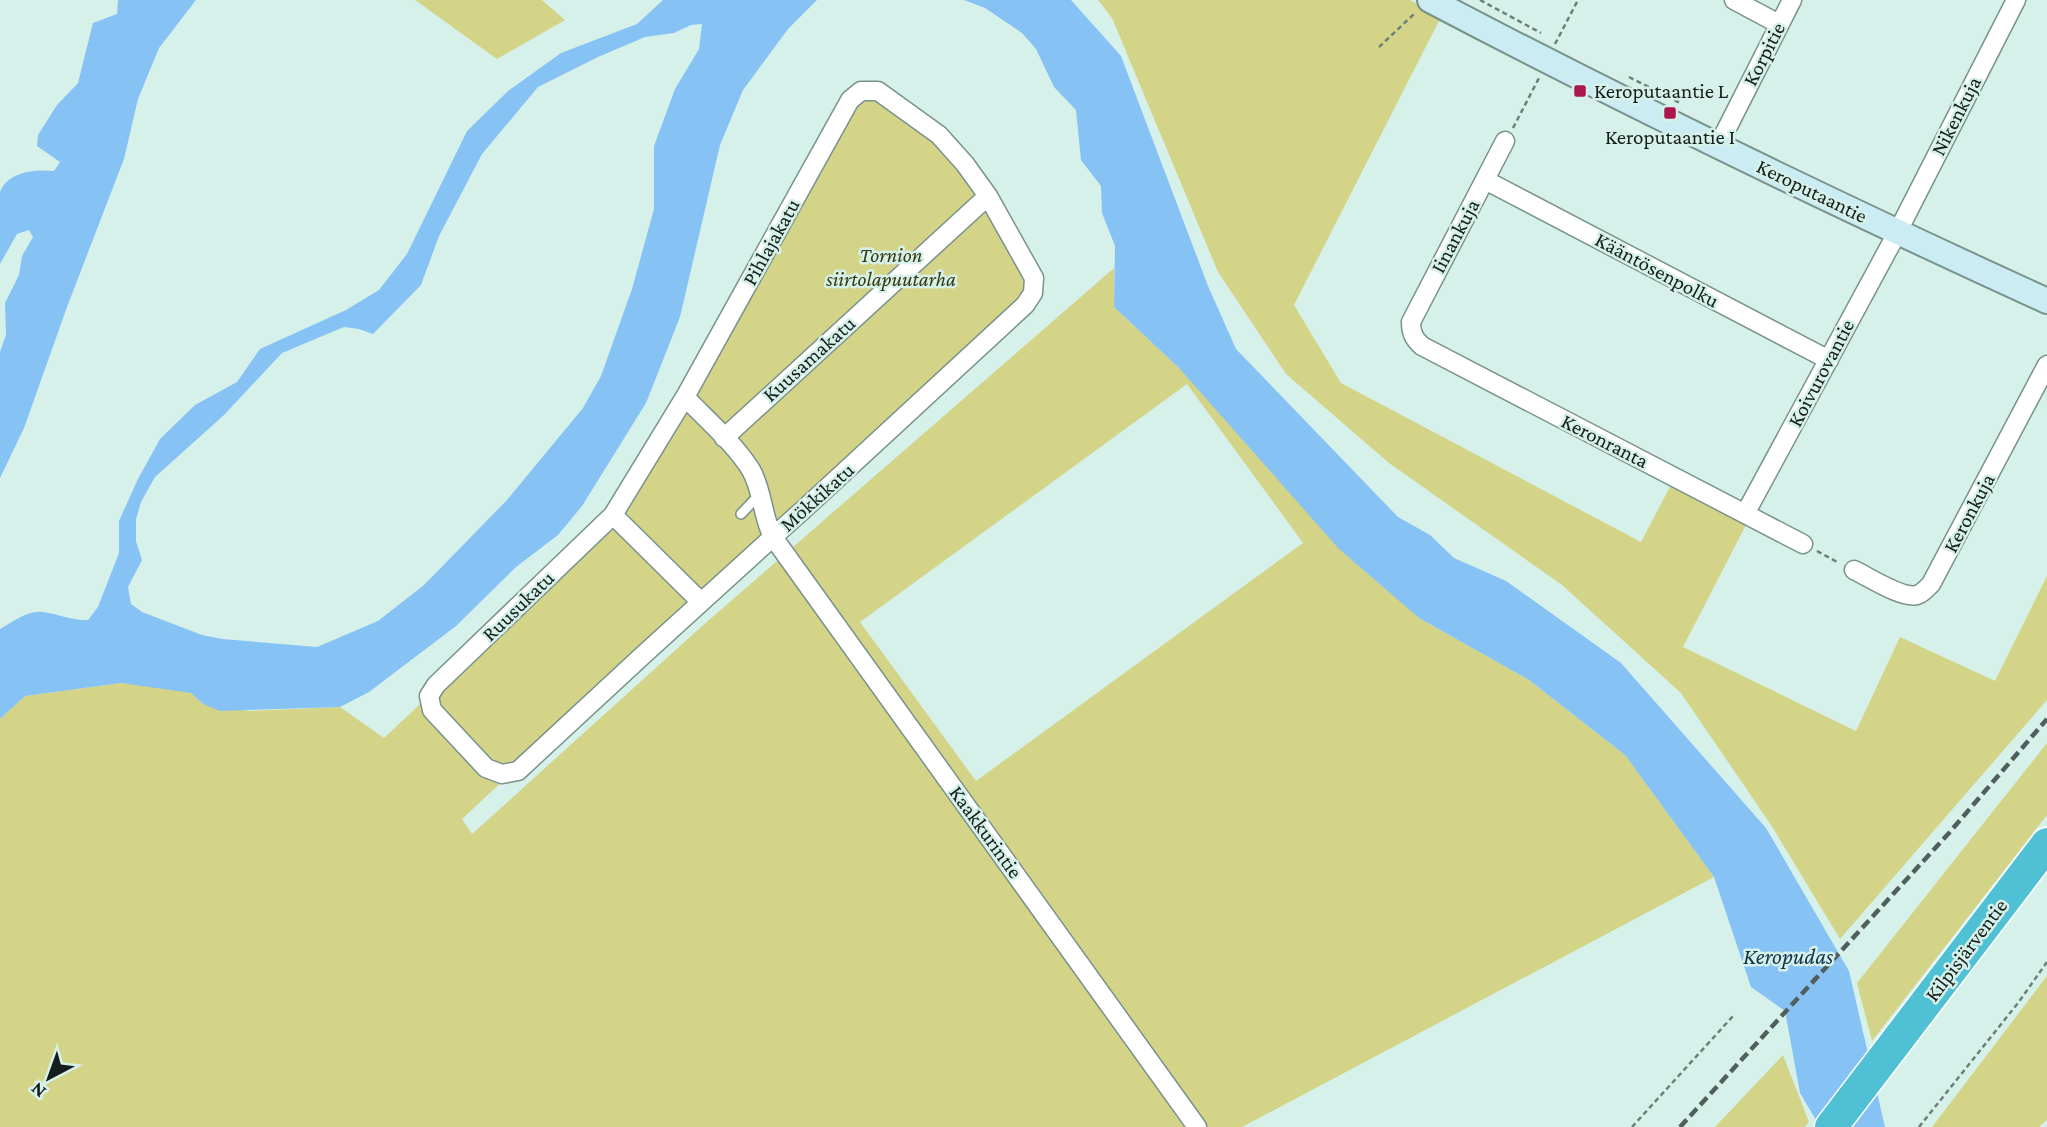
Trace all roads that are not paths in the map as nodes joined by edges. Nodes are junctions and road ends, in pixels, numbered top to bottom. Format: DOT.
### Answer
graph roads {
  1 [pos="1734,0"];
  2 [pos="1791,0"];
  3 [pos="2016,0"];
  4 [pos="1422,7"];
  5 [pos="1779,23"];
  6 [pos="1505,141"];
  7 [pos="1718,146"];
  8 [pos="1485,180"];
  9 [pos="988,196"];
  10 [pos="1898,233"];
  11 [pos="2047,301"];
  12 [pos="1411,333"];
  13 [pos="1829,360"];
  14 [pos="2047,365"];
  15 [pos="685,397"];
  16 [pos="724,438"];
  17 [pos="761,494"];
  18 [pos="741,514"];
  19 [pos="1745,514"];
  20 [pos="613,515"];
  21 [pos="773,537"];
  22 [pos="1803,544"];
  23 [pos="1854,570"];
  24 [pos="700,601"];
  25 [pos="518,771"];
  26 [pos="2047,844"];
  27 [pos="1197,1127"];
  28 [pos="1831,1127"];
  1 -- 5 [label="street"];
  2 -- 5 [label="street, Korpitie"];
  3 -- 10 [label="street, Nikenkuja"];
  4 -- 7 [label="street, Keroputaantie"];
  5 -- 7 [label="street, Korpitie"];
  6 -- 8 [label="street, Iinankuja"];
  7 -- 10 [label="street, Keroputaantie"];
  8 -- 12 [label="street, Iinankuja"];
  8 -- 13 [label="street, Kääntösenpolku"];
  9 -- 15 [label="street, Pihlajakatu"];
  9 -- 16 [label="street, Kuusamakatu"];
  9 -- 21 [label="street, Mökkikatu"];
  10 -- 11 [label="street, Keroputaantie"];
  10 -- 13 [label="street, Koivurovantie"];
  12 -- 19 [label="street, Keronranta"];
  13 -- 19 [label="street, Koivurovantie"];
  14 -- 23 [label="street, Keronkuja"];
  15 -- 16 [label="street"];
  15 -- 20 [label="street"];
  16 -- 17 [label="street"];
  17 -- 18 [label="lane"];
  17 -- 21 [label="street"];
  19 -- 22 [label="street, Keronranta"];
  20 -- 24 [label="street"];
  20 -- 25 [label="street, Ruusukatu"];
  21 -- 24 [label="street, Mökkikatu"];
  21 -- 27 [label="street, Kaakkurintie"];
  24 -- 25 [label="street, Mökkikatu"];
  26 -- 28 [label="highway, Kilpisjärventie"];
}
